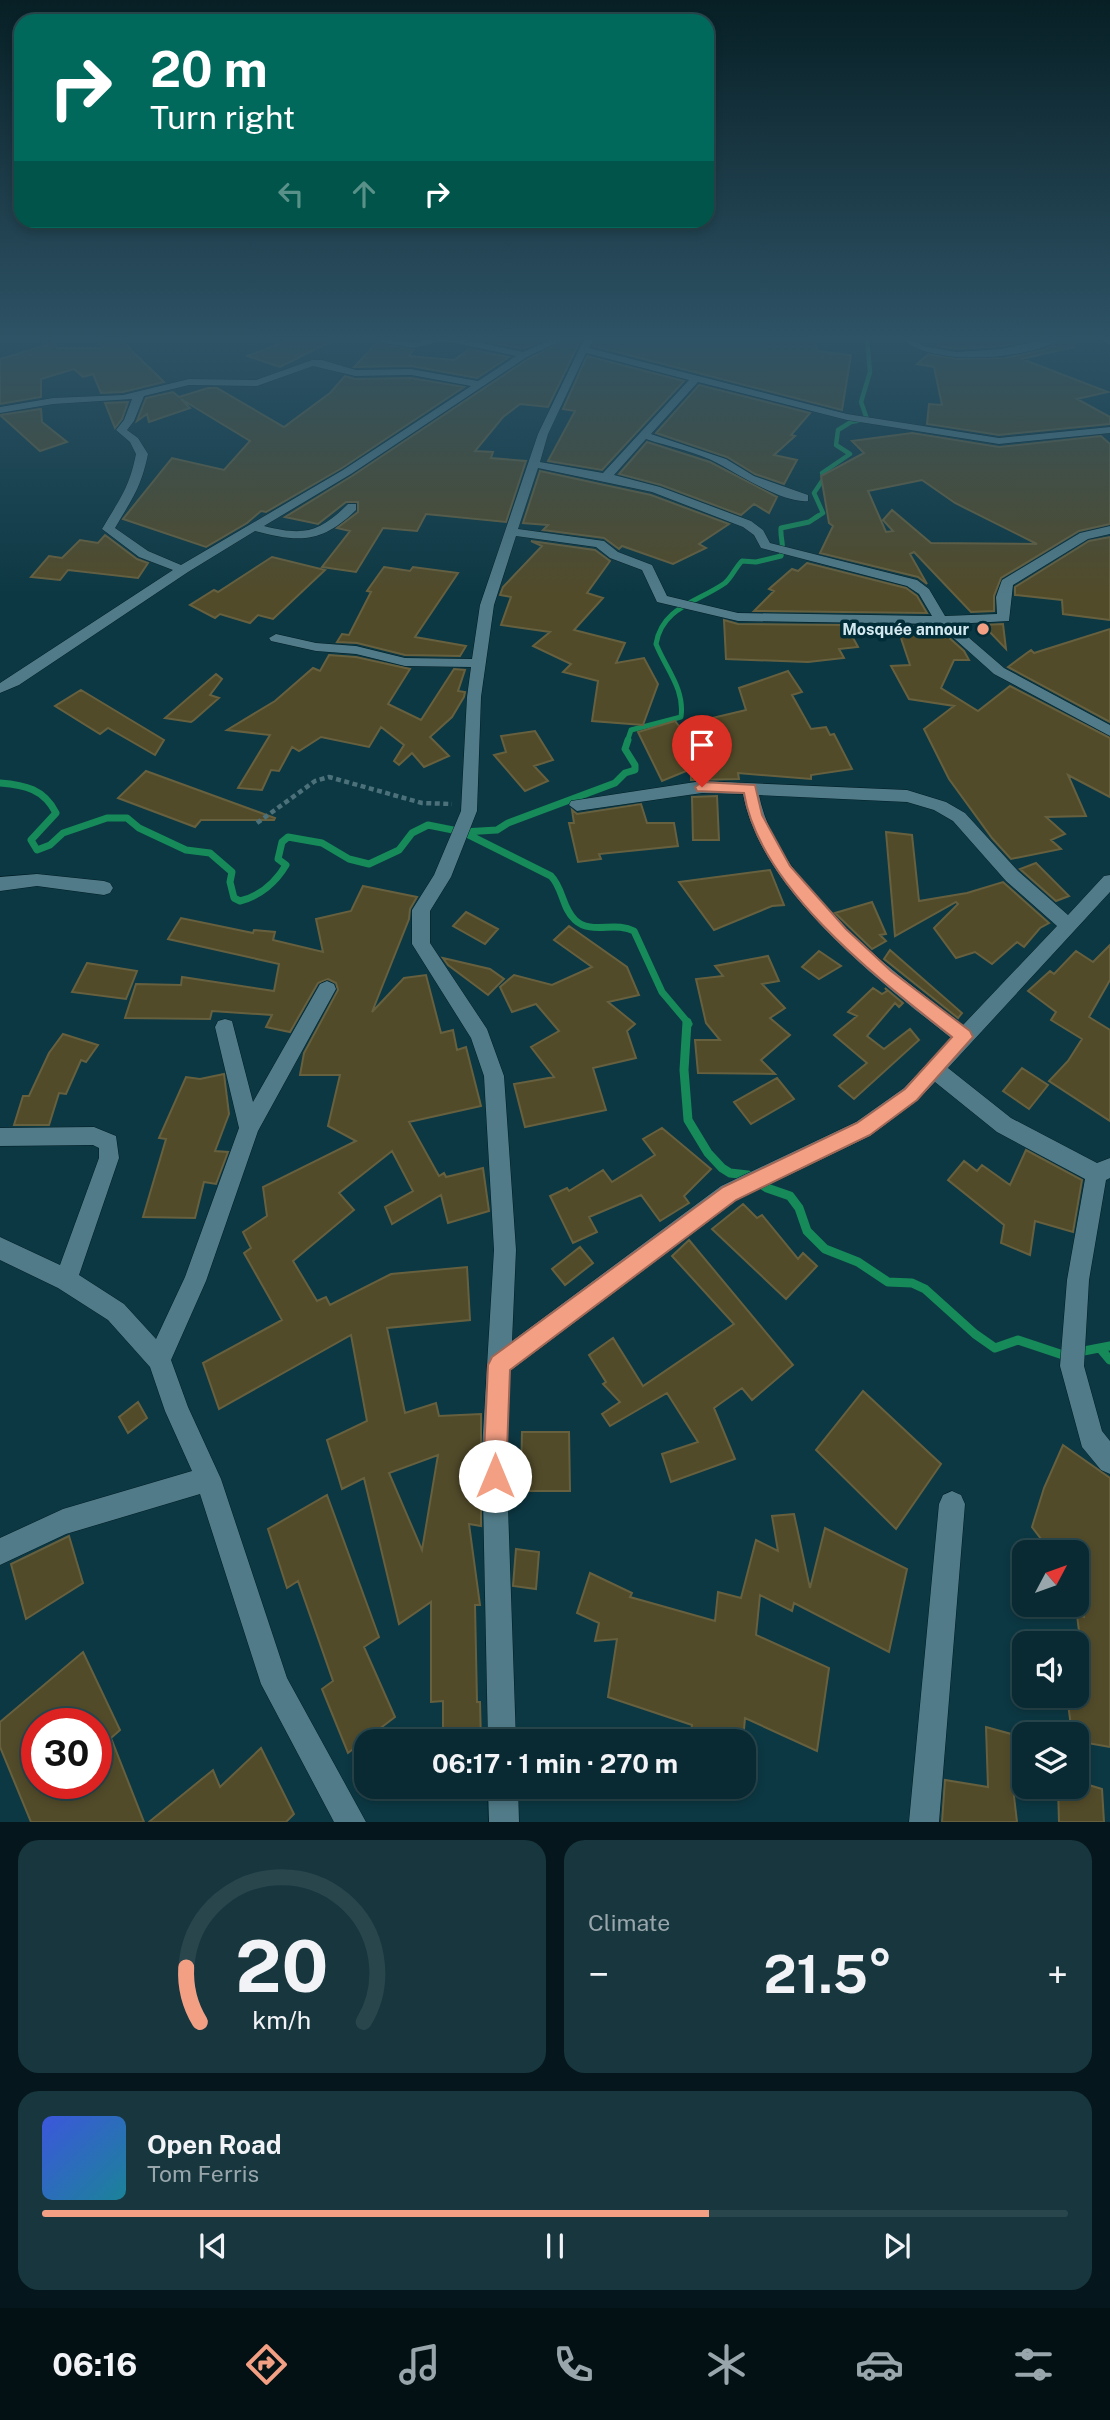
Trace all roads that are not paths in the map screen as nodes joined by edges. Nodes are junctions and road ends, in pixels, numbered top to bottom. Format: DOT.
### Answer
graph roads {
  1 [pos="126,424"];
  2 [pos="419,424"];
  3 [pos="548,424"];
  4 [pos="654,424"];
  5 [pos="888,424"];
  6 [pos="1110,430"];
  7 [pos="644,435"];
  8 [pos="534,464"];
  9 [pos="606,477"];
  10 [pos="804,498"];
  11 [pos="352,507"];
  12 [pos="253,527"];
  13 [pos="1110,530"];
  14 [pos="512,532"];
  15 [pos="183,569"];
  16 [pos="941,621"];
  17 [pos="276,638"];
  18 [pos="478,663"];
  19 [pos="0,688"];
  20 [pos="1110,731"];
  21 [pos="750,789"];
  22 [pos="577,805"];
  23 [pos="1110,881"];
  24 [pos="0,884"];
  25 [pos="104,888"];
  26 [pos="1103,899"];
  27 [pos="1069,925"];
  28 [pos="327,989"];
  29 [pos="225,1027"];
  30 [pos="964,1037"];
  31 [pos="935,1070"];
  32 [pos="249,1128"];
  33 [pos="0,1137"];
  34 [pos="1103,1171"];
  35 [pos="0,1248"];
  36 [pos="66,1280"];
  37 [pos="159,1360"];
  38 [pos="499,1365"];
  39 [pos="1110,1461"];
  40 [pos="208,1479"];
  41 [pos="952,1504"];
  42 [pos="0,1552"];
  43 [pos="502,1729"];
  44 [pos="503,1799"];
  45 [pos="351,1822"];
  46 [pos="504,1822"];
  47 [pos="924,1822"];
  1 -- 15 [label="street"];
  2 -- 12 [label="street"];
  3 -- 8 [label="street"];
  4 -- 7 [label="street"];
  5 -- 6 [label="street"];
  7 -- 9 [label="street"];
  7 -- 10 [label="street"];
  8 -- 9 [label="street"];
  8 -- 14 [label="street"];
  9 -- 16 [label="street"];
  11 -- 12 [label="street"];
  12 -- 15 [label="street"];
  13 -- 16 [label="street"];
  14 -- 16 [label="street"];
  14 -- 18 [label="street"];
  15 -- 19 [label="street"];
  16 -- 20 [label="street"];
  17 -- 18 [label="street"];
  18 -- 38 [label="street"];
  21 -- 22 [label="street"];
  21 -- 27 [label="street"];
  21 -- 30 [label="street"];
  23 -- 26 [label="street"];
  24 -- 25 [label="street"];
  26 -- 27 [label="street"];
  27 -- 30 [label="street"];
  28 -- 32 [label="street"];
  29 -- 32 [label="street"];
  30 -- 31 [label="street"];
  31 -- 34 [label="street"];
  31 -- 38 [label="street"];
  32 -- 37 [label="street"];
  33 -- 36 [label="street"];
  34 -- 39 [label="street"];
  35 -- 36 [label="street"];
  36 -- 37 [label="street"];
  37 -- 40 [label="street"];
  38 -- 43 [label="street"];
  40 -- 42 [label="street"];
  40 -- 45 [label="street"];
  41 -- 47 [label="street"];
  44 -- 46 [label="street"];
}
